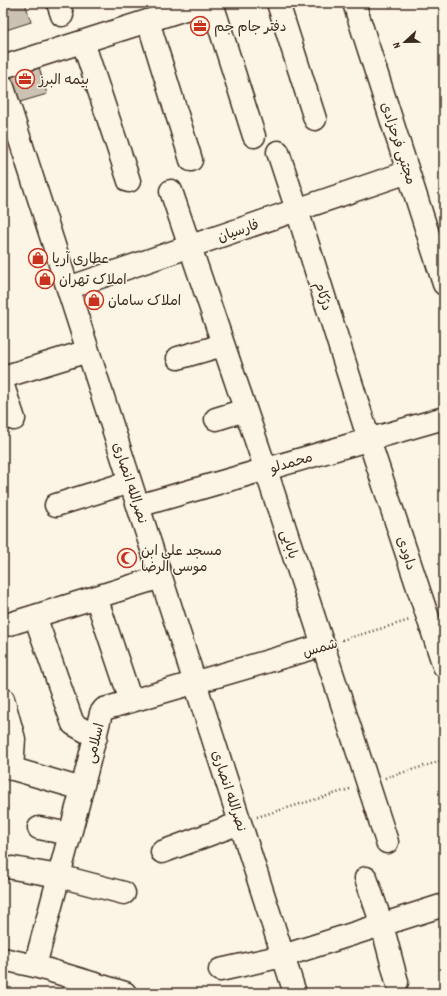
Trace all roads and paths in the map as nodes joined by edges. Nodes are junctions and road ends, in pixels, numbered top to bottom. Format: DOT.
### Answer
graph roads {
  1 [pos="204,3"];
  2 [pos="212,3"];
  3 [pos="278,3"];
  4 [pos="354,3"];
  5 [pos="148,21"];
  6 [pos="83,42"];
  7 [pos="3,67"];
  8 [pos="3,87"];
  9 [pos="315,119"];
  10 [pos="254,136"];
  11 [pos="278,152"];
  12 [pos="191,160"];
  13 [pos="408,172"];
  14 [pos="129,181"];
  15 [pos="171,191"];
  16 [pos="297,210"];
  17 [pos="189,247"];
  18 [pos="444,284"];
  19 [pos="68,288"];
  20 [pos="223,345"];
  21 [pos="88,351"];
  22 [pos="178,358"];
  23 [pos="3,377"];
  24 [pos="3,386"];
  25 [pos="245,410"];
  26 [pos="14,418"];
  27 [pos="444,418"];
  28 [pos="216,419"];
  29 [pos="368,440"];
  30 [pos="266,470"];
  31 [pos="130,482"];
  32 [pos="56,504"];
  33 [pos="138,506"];
  34 [pos="161,577"];
  35 [pos="96,597"];
  36 [pos="436,613"];
  37 [pos="35,616"];
  38 [pos="3,626"];
  39 [pos="324,645"];
  40 [pos="444,666"];
  41 [pos="195,682"];
  42 [pos="3,699"];
  43 [pos="131,701"];
  44 [pos="96,737"];
  45 [pos="444,760"];
  46 [pos="8,767"];
  47 [pos="368,783"];
  48 [pos="82,790"];
  49 [pos="240,823"];
  50 [pos="39,828"];
  51 [pos="70,834"];
  52 [pos="387,842"];
  53 [pos="162,852"];
  54 [pos="13,868"];
  55 [pos="59,876"];
  56 [pos="366,878"];
  57 [pos="124,893"];
  58 [pos="444,905"];
  59 [pos="382,925"];
  60 [pos="283,956"];
  61 [pos="3,959"];
  62 [pos="35,966"];
  63 [pos="220,970"];
  64 [pos="397,982"];
  65 [pos="125,993"];
  66 [pos="295,993"];
  1 -- 5 [label="street"];
  2 -- 10 [label="street"];
  3 -- 9 [label="street"];
  4 -- 13 [label="street, مجتبی فرحزادی"];
  5 -- 6 [label="street"];
  5 -- 12 [label="street"];
  6 -- 7 [label="street"];
  6 -- 14 [label="street"];
  8 -- 19 [label="street, نصرالله انصاری"];
  11 -- 16 [label="street, دژکام"];
  13 -- 16 [label="street, فارسیان"];
  13 -- 18 [label="street, مجتبی فرحزادی"];
  15 -- 17 [label="street, بابایی"];
  16 -- 17 [label="street, فارسیان"];
  16 -- 29 [label="street, دژکام"];
  17 -- 19 [label="street, فارسیان"];
  17 -- 20 [label="street, بابایی"];
  19 -- 21 [label="street, نصرالله انصاری"];
  20 -- 22 [label="street"];
  20 -- 25 [label="street, بابایی"];
  21 -- 23 [label="street"];
  21 -- 31 [label="street, نصرالله انصاری"];
  24 -- 26 [label="street"];
  25 -- 28 [label="street"];
  25 -- 30 [label="street, بابایی"];
  27 -- 29 [label="street, محمدلو"];
  29 -- 30 [label="street, محمدلو"];
  29 -- 36 [label="street, داودی"];
  30 -- 33 [label="street, محمدلو"];
  30 -- 39 [label="street, بابایی"];
  31 -- 32 [label="street"];
  31 -- 33 [label="street, نصرالله انصاری"];
  33 -- 34 [label="street, نصرالله انصاری"];
  34 -- 35 [label="street"];
  34 -- 41 [label="street, نصرالله انصاری"];
  35 -- 37 [label="street"];
  35 -- 43 [label="street"];
  36 -- 39 [label="path, شمس"];
  36 -- 40 [label="street, داودی"];
  37 -- 38 [label="street"];
  37 -- 44 [label="street"];
  39 -- 41 [label="street, شمس"];
  39 -- 47 [label="street, بابایی"];
  41 -- 43 [label="street, اسلامی"];
  41 -- 49 [label="street, نصرالله انصاری"];
  42 -- 46 [label="street"];
  43 -- 44 [label="street, اسلامی"];
  44 -- 48 [label="street, اسلامی"];
  45 -- 47 [label="path"];
  46 -- 48 [label="street"];
  47 -- 49 [label="path"];
  47 -- 52 [label="street, بابایی"];
  48 -- 51 [label="street, اسلامی"];
  49 -- 53 [label="street"];
  49 -- 60 [label="street, نصرالله انصاری"];
  50 -- 51 [label="street"];
  51 -- 55 [label="street, اسلامی"];
  54 -- 55 [label="street"];
  55 -- 57 [label="street"];
  55 -- 62 [label="street, اسلامی"];
  56 -- 59 [label="street"];
  58 -- 59 [label="street"];
  59 -- 60 [label="street"];
  59 -- 64 [label="street"];
  60 -- 63 [label="street"];
  60 -- 66 [label="street, نصرالله انصاری"];
  61 -- 62 [label="street"];
  62 -- 65 [label="street"];
}
